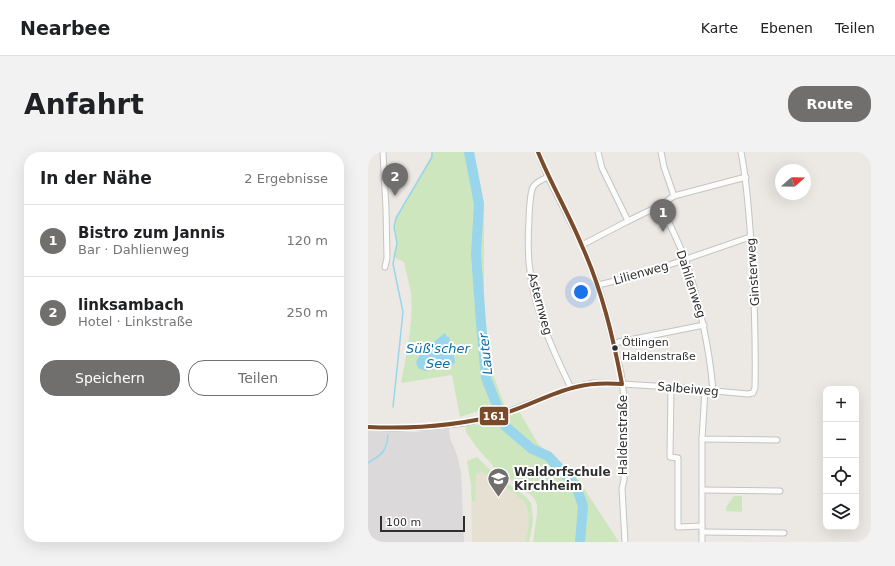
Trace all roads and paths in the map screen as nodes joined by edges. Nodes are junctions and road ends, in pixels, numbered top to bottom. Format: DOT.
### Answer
graph roads {
  1 [pos="383,152"];
  2 [pos="538,152"];
  3 [pos="598,152"];
  4 [pos="660,152"];
  5 [pos="741,152"];
  6 [pos="548,177"];
  7 [pos="746,177"];
  8 [pos="674,196"];
  9 [pos="661,205"];
  10 [pos="628,221"];
  11 [pos="750,237"];
  12 [pos="582,245"];
  13 [pos="685,260"];
  14 [pos="385,267"];
  15 [pos="598,285"];
  16 [pos="704,325"];
  17 [pos="614,342"];
  18 [pos="622,384"];
  19 [pos="671,387"];
  20 [pos="571,388"];
  21 [pos="706,390"];
  22 [pos="713,390"];
  23 [pos="753,393"];
  24 [pos="368,427"];
  25 [pos="702,439"];
  26 [pos="777,440"];
  27 [pos="702,490"];
  28 [pos="780,491"];
  29 [pos="702,529"];
  30 [pos="784,533"];
  31 [pos="625,542"];
  32 [pos="702,542"];
  1 -- 14 [label="street"];
  2 -- 6 [label="street, Haldenstraße"];
  3 -- 10 [label="street"];
  4 -- 8 [label="street"];
  5 -- 7 [label="street, Ginsterweg"];
  6 -- 12 [label="street, Haldenstraße"];
  6 -- 20 [label="street, Asternweg"];
  7 -- 8 [label="street"];
  7 -- 11 [label="street, Ginsterweg"];
  8 -- 9 [label="street"];
  9 -- 10 [label="street"];
  9 -- 13 [label="street, Dahlienweg"];
  10 -- 12 [label="street"];
  11 -- 13 [label="street, Lilienweg"];
  11 -- 23 [label="street, Ginsterweg"];
  12 -- 15 [label="street, Haldenstraße"];
  13 -- 15 [label="street, Lilienweg"];
  13 -- 16 [label="street, Dahlienweg"];
  15 -- 17 [label="street, Haldenstraße"];
  16 -- 17 [label="street"];
  16 -- 22 [label="street, Dahlienweg"];
  17 -- 18 [label="street, Haldenstraße"];
  18 -- 19 [label="street, Salbeiweg"];
  18 -- 20 [label="street"];
  18 -- 31 [label="street, Haldenstraße"];
  19 -- 21 [label="street, Salbeiweg"];
  19 -- 29 [label="street"];
  20 -- 24 [label="street"];
  21 -- 22 [label="street, Salbeiweg"];
  21 -- 25 [label="street"];
  22 -- 23 [label="street, Salbeiweg"];
  25 -- 26 [label="street"];
  25 -- 27 [label="street"];
  27 -- 28 [label="street"];
  27 -- 29 [label="street"];
  29 -- 30 [label="street"];
  29 -- 32 [label="street"];
}
